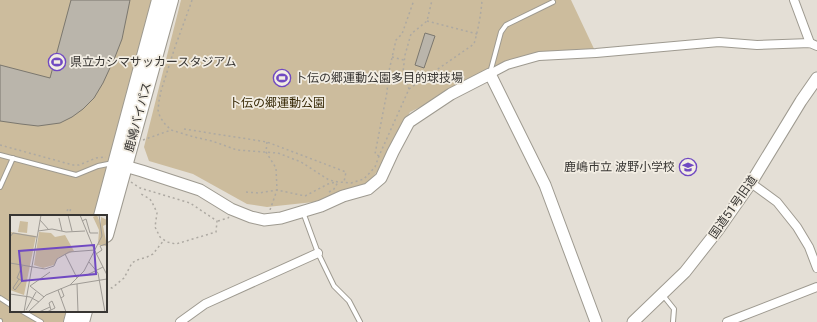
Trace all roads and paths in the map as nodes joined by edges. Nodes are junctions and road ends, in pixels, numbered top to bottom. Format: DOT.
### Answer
graph roads {
  1 [pos="159,0"];
  2 [pos="171,0"];
  3 [pos="192,0"];
  4 [pos="414,0"];
  5 [pos="432,0"];
  6 [pos="482,0"];
  7 [pos="794,0"];
  8 [pos="553,2"];
  9 [pos="427,21"];
  10 [pos="477,34"];
  11 [pos="813,45"];
  12 [pos="392,57"];
  13 [pos="405,60"];
  14 [pos="490,74"];
  15 [pos="817,78"];
  16 [pos="409,89"];
  17 [pos="184,129"];
  18 [pos="172,130"];
  19 [pos="139,142"];
  20 [pos="267,142"];
  21 [pos="0,145"];
  22 [pos="266,152"];
  23 [pos="0,155"];
  24 [pos="379,156"];
  25 [pos="13,158"];
  26 [pos="117,162"];
  27 [pos="130,182"];
  28 [pos="338,182"];
  29 [pos="344,182"];
  30 [pos="751,182"];
  31 [pos="0,187"];
  32 [pos="277,190"];
  33 [pos="246,192"];
  34 [pos="329,192"];
  35 [pos="141,194"];
  36 [pos="70,207"];
  37 [pos="269,212"];
  38 [pos="303,212"];
  39 [pos="229,213"];
  40 [pos="67,215"];
  41 [pos="101,215"];
  42 [pos="217,221"];
  43 [pos="107,228"];
  44 [pos="164,240"];
  45 [pos="318,253"];
  46 [pos="817,268"];
  47 [pos="107,286"];
  48 [pos="817,287"];
  49 [pos="661,294"];
  50 [pos="0,298"];
  51 [pos="10,304"];
  52 [pos="24,312"];
  53 [pos="74,312"];
  54 [pos="85,312"];
  55 [pos="40,322"];
  56 [pos="71,322"];
  57 [pos="82,322"];
  58 [pos="180,322"];
  59 [pos="360,322"];
  60 [pos="596,322"];
  61 [pos="633,322"];
  62 [pos="673,322"];
  63 [pos="727,322"];
  1 -- 26 [label="highway, 鹿嶋バイパス"];
  2 -- 26 [label="highway, 鹿嶋バイパス"];
  3 -- 18 [label="path"];
  4 -- 12 [label="path"];
  5 -- 9 [label="path"];
  6 -- 10 [label="path"];
  7 -- 11 [label="street"];
  8 -- 14 [label="lane"];
  9 -- 10 [label="path"];
  9 -- 13 [label="path"];
  10 -- 16 [label="path"];
  11 -- 14 [label="street"];
  12 -- 13 [label="path"];
  12 -- 24 [label="path"];
  13 -- 16 [label="path"];
  14 -- 38 [label="street"];
  14 -- 60 [label="street"];
  15 -- 30 [label="street, 国道51号旧道"];
  16 -- 24 [label="path"];
  17 -- 20 [label="path"];
  18 -- 19 [label="path"];
  18 -- 22 [label="path"];
  20 -- 22 [label="path"];
  20 -- 29 [label="path"];
  21 -- 26 [label="path"];
  22 -- 28 [label="path"];
  22 -- 32 [label="path"];
  23 -- 25 [label="lane"];
  24 -- 29 [label="path"];
  25 -- 26 [label="lane"];
  25 -- 31 [label="lane"];
  26 -- 38 [label="street"];
  26 -- 41 [label="highway, 鹿嶋バイパス"];
  26 -- 43 [label="highway, 鹿嶋バイパス"];
  27 -- 42 [label="path"];
  28 -- 29 [label="path"];
  28 -- 32 [label="path"];
  28 -- 34 [label="path"];
  30 -- 46 [label="street"];
  30 -- 49 [label="street, 国道51号旧道"];
  32 -- 33 [label="path"];
  32 -- 37 [label="path"];
  35 -- 44 [label="path"];
  36 -- 40 [label="path"];
  38 -- 45 [label="lane"];
  39 -- 42 [label="path"];
  42 -- 44 [label="path"];
  44 -- 47 [label="path"];
  45 -- 58 [label="street"];
  45 -- 59 [label="lane"];
  48 -- 63 [label="street"];
  49 -- 61 [label="street, 国道51号旧道"];
  49 -- 62 [label="lane"];
  50 -- 51 [label="lane"];
  52 -- 55 [label="lane"];
  53 -- 56 [label="highway"];
  54 -- 57 [label="highway"];
}
